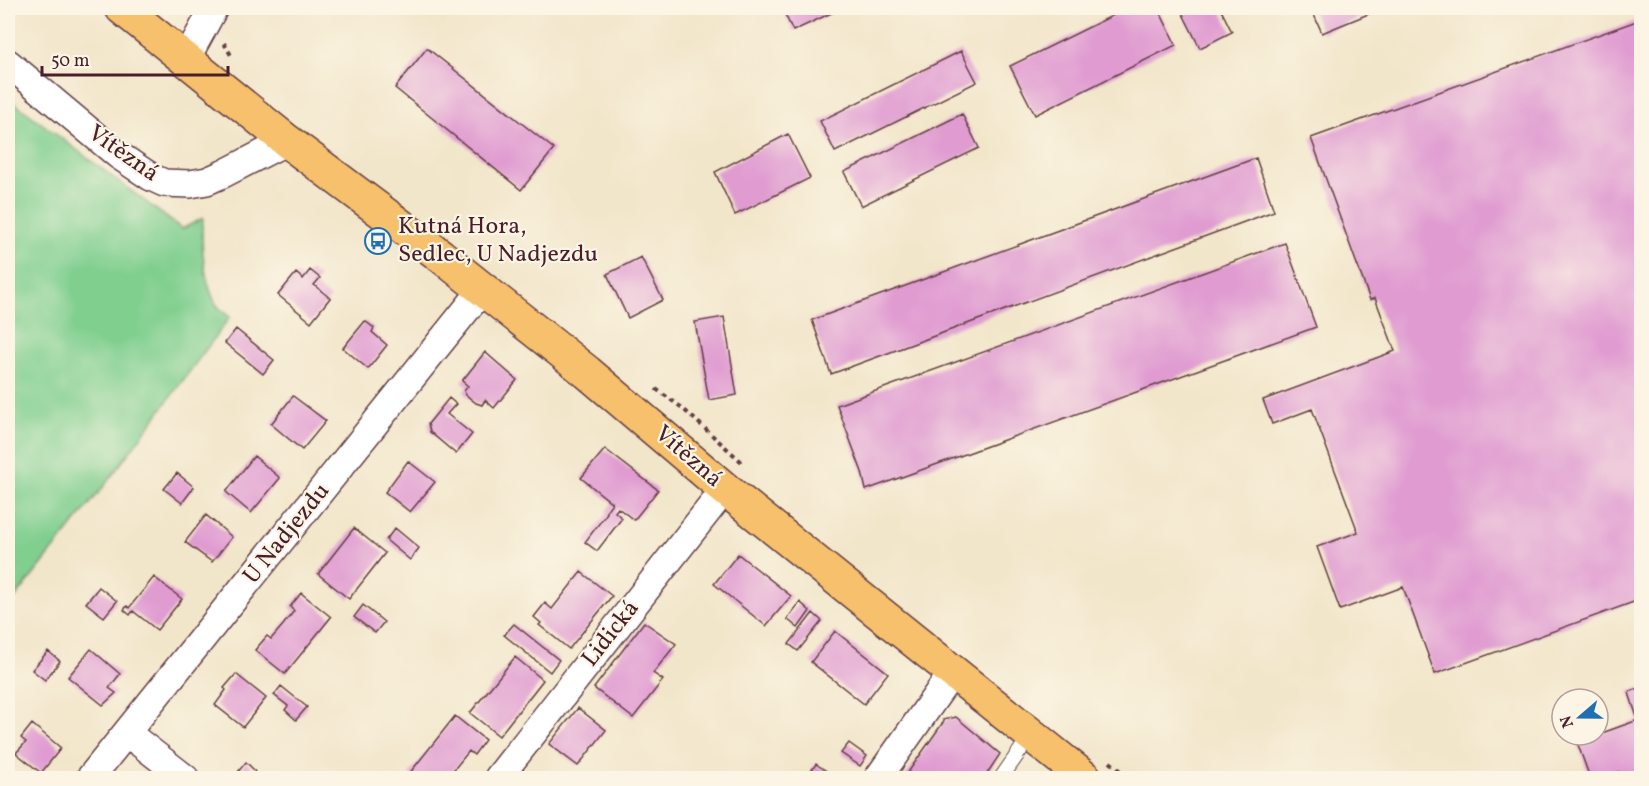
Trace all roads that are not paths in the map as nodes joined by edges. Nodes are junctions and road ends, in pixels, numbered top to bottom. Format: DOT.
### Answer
graph roads {
  1 [pos="122,8"];
  2 [pos="214,8"];
  3 [pos="186,59"];
  4 [pos="8,63"];
  5 [pos="287,141"];
  6 [pos="483,289"];
  7 [pos="725,489"];
  8 [pos="953,672"];
  9 [pos="127,733"];
  10 [pos="1031,735"];
  11 [pos="90,778"];
  12 [pos="185,778"];
  13 [pos="498,778"];
  14 [pos="878,778"];
  15 [pos="1001,778"];
  16 [pos="1085,778"];
  1 -- 3 [label="main road, Vítězná"];
  2 -- 3 [label="street"];
  3 -- 5 [label="main road, Vítězná"];
  4 -- 5 [label="street, Vítězná"];
  5 -- 6 [label="main road, Vítězná"];
  6 -- 7 [label="main road, Vítězná"];
  6 -- 9 [label="street, U Nadjezdu"];
  7 -- 8 [label="main road, Vítězná"];
  7 -- 13 [label="street, Lidická"];
  8 -- 10 [label="main road, Vítězná"];
  8 -- 14 [label="street"];
  9 -- 11 [label="street, U Nadjezdu"];
  9 -- 12 [label="street"];
  10 -- 15 [label="lane"];
  10 -- 16 [label="main road, Vítězná"];
}
